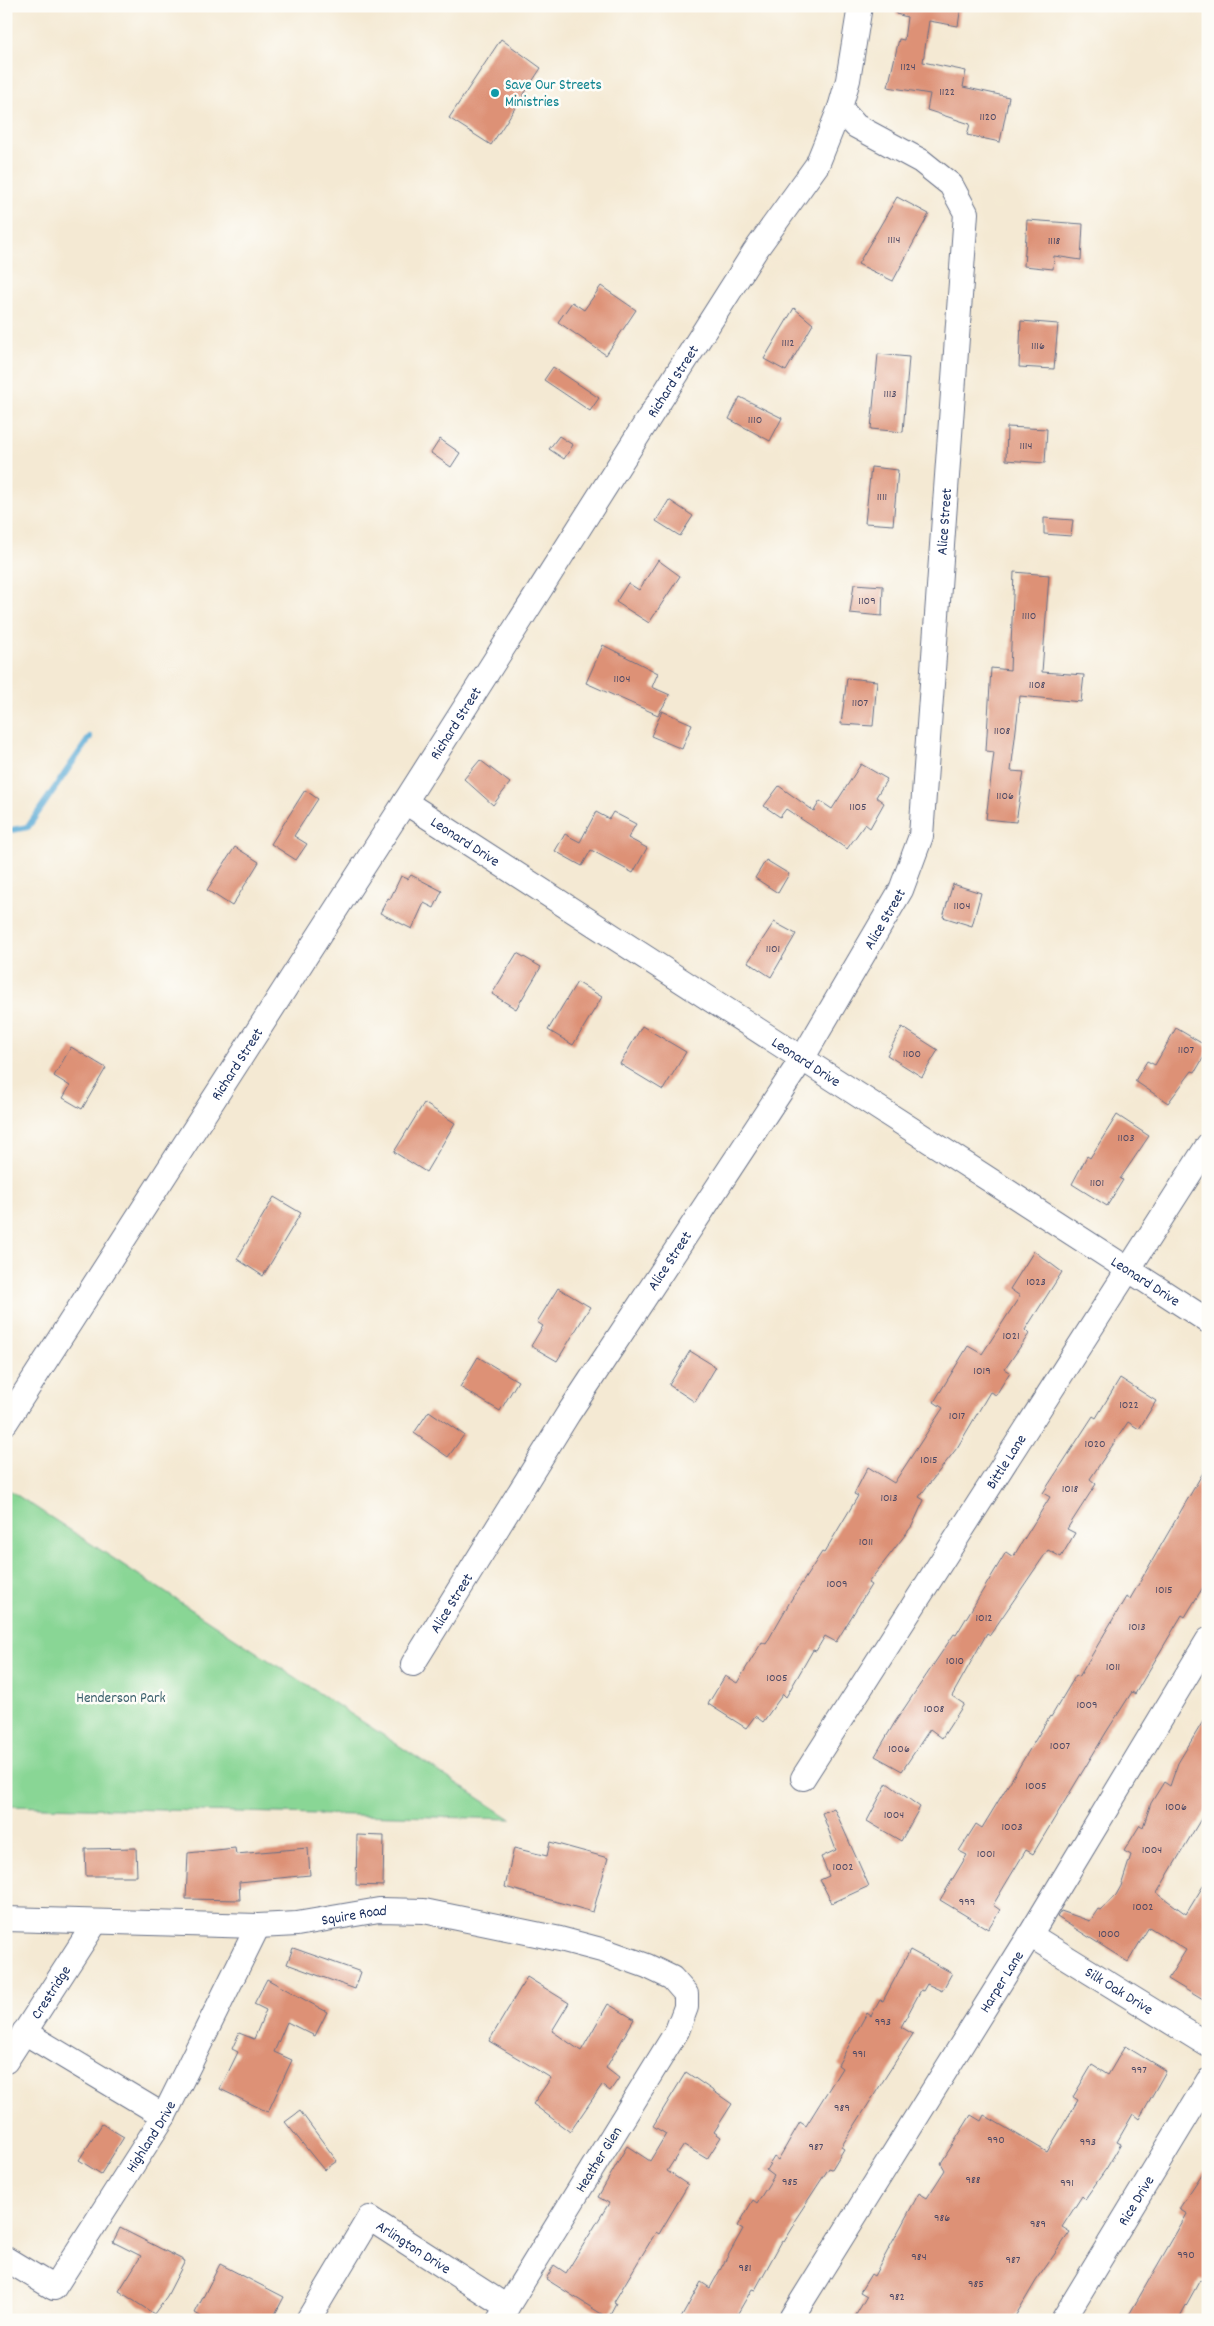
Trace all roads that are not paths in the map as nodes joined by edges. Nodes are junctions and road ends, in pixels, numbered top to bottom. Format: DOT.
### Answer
graph roads {
  1 [pos="860,6"];
  2 [pos="840,108"];
  3 [pos="405,802"];
  4 [pos="802,1059"];
  5 [pos="1208,1145"];
  6 [pos="1127,1269"];
  7 [pos="1208,1321"];
  8 [pos="6,1422"];
  9 [pos="1208,1640"];
  10 [pos="412,1664"];
  11 [pos="803,1778"];
  12 [pos="6,1919"];
  13 [pos="95,1923"];
  14 [pos="258,1926"];
  15 [pos="1030,1935"];
  16 [pos="686,1994"];
  17 [pos="24,2032"];
  18 [pos="1208,2045"];
  19 [pos="6,2061"];
  20 [pos="1208,2081"];
  21 [pos="164,2116"];
  22 [pos="6,2259"];
  23 [pos="503,2313"];
  24 [pos="308,2320"];
  25 [pos="790,2320"];
  26 [pos="1063,2320"];
  1 -- 2 [label="street, Richard Street"];
  2 -- 3 [label="street, Richard Street"];
  2 -- 4 [label="street, Alice Street"];
  3 -- 4 [label="street, Leonard Drive"];
  3 -- 8 [label="street, Richard Street"];
  4 -- 6 [label="street, Leonard Drive"];
  4 -- 10 [label="street, Alice Street"];
  5 -- 6 [label="street, Bittle Lane"];
  6 -- 7 [label="street, Leonard Drive"];
  6 -- 11 [label="street, Bittle Lane"];
  9 -- 15 [label="street, Harper Lane"];
  12 -- 13 [label="street, Squire Road"];
  13 -- 14 [label="street, Squire Road"];
  13 -- 17 [label="street, Crestridge"];
  14 -- 16 [label="street, Squire Road"];
  14 -- 21 [label="street, Highland Drive"];
  15 -- 18 [label="street, Silk Oak Drive"];
  15 -- 25 [label="street, Harper Lane"];
  16 -- 23 [label="street, Heather Glen"];
  17 -- 19 [label="street, Crestridge"];
  17 -- 21 [label="street"];
  20 -- 26 [label="street, Rice Drive"];
  21 -- 22 [label="street, Highland Drive"];
  23 -- 24 [label="street, Arlington Drive"];
}
